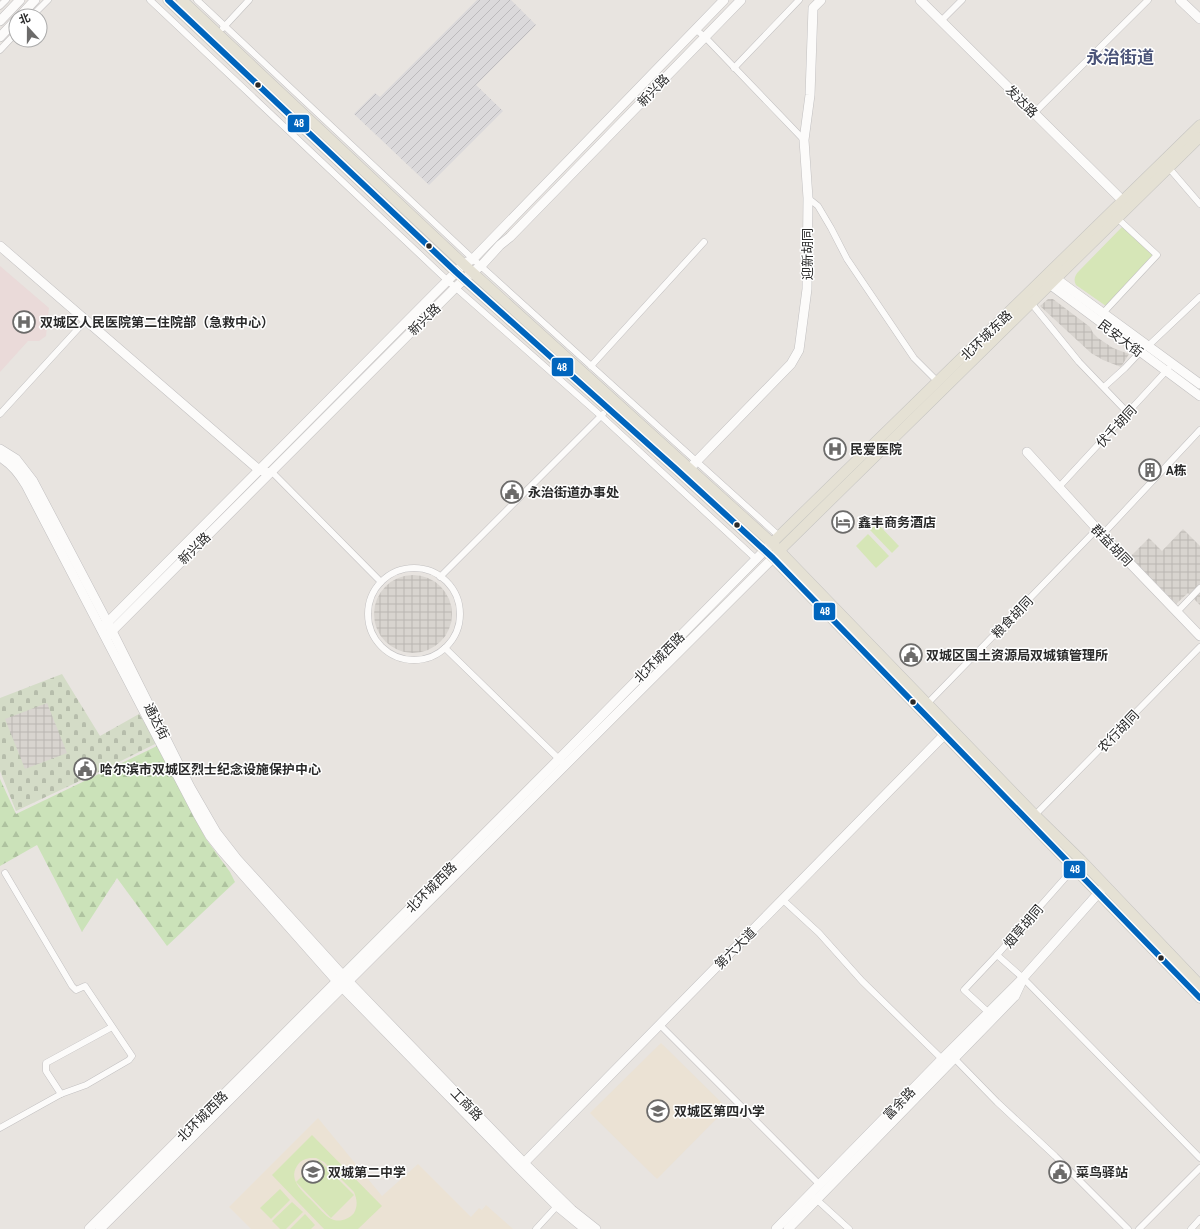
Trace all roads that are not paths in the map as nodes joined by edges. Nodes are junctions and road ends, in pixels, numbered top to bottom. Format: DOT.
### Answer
graph roads {
  1 [pos="6,0"];
  2 [pos="20,0"];
  3 [pos="35,0"];
  4 [pos="48,0"];
  5 [pos="150,0"];
  6 [pos="168,0"];
  7 [pos="182,0"];
  8 [pos="197,0"];
  9 [pos="249,0"];
  10 [pos="724,0"];
  11 [pos="740,0"];
  12 [pos="799,0"];
  13 [pos="821,0"];
  14 [pos="920,0"];
  15 [pos="962,0"];
  16 [pos="1148,0"];
  17 [pos="1180,0"];
  18 [pos="0,6"];
  19 [pos="28,8"];
  20 [pos="40,8"];
  21 [pos="1200,19"];
  22 [pos="0,21"];
  23 [pos="941,21"];
  24 [pos="8,28"];
  25 [pos="695,29"];
  26 [pos="222,30"];
  27 [pos="0,37"];
  28 [pos="705,37"];
  29 [pos="8,42"];
  30 [pos="0,50"];
  31 [pos="734,68"];
  32 [pos="1034,113"];
  33 [pos="1200,125"];
  34 [pos="804,140"];
  35 [pos="1199,141"];
  36 [pos="1169,168"];
  37 [pos="808,198"];
  38 [pos="1123,201"];
  39 [pos="1200,204"];
  40 [pos="1118,219"];
  41 [pos="704,242"];
  42 [pos="0,246"];
  43 [pos="473,258"];
  44 [pos="464,264"];
  45 [pos="481,266"];
  46 [pos="456,272"];
  47 [pos="468,276"];
  48 [pos="1050,279"];
  49 [pos="448,281"];
  50 [pos="456,287"];
  51 [pos="1200,297"];
  52 [pos="1032,304"];
  53 [pos="1103,313"];
  54 [pos="86,320"];
  55 [pos="1148,346"];
  56 [pos="1140,352"];
  57 [pos="593,368"];
  58 [pos="1169,368"];
  59 [pos="587,377"];
  60 [pos="938,382"];
  61 [pos="1200,384"];
  62 [pos="1104,387"];
  63 [pos="1200,396"];
  64 [pos="608,409"];
  65 [pos="1128,413"];
  66 [pos="0,414"];
  67 [pos="1200,430"];
  68 [pos="0,449"];
  69 [pos="1027,452"];
  70 [pos="0,457"];
  71 [pos="693,465"];
  72 [pos="265,471"];
  73 [pos="1059,487"];
  74 [pos="1100,532"];
  75 [pos="772,543"];
  76 [pos="776,555"];
  77 [pos="756,559"];
  78 [pos="440,577"];
  79 [pos="381,582"];
  80 [pos="1200,588"];
  81 [pos="1177,612"];
  82 [pos="106,630"];
  83 [pos="1200,636"];
  84 [pos="1200,646"];
  85 [pos="445,648"];
  86 [pos="928,704"];
  87 [pos="951,728"];
  88 [pos="944,735"];
  89 [pos="562,762"];
  90 [pos="1035,815"];
  91 [pos="1078,864"];
  92 [pos="5,873"];
  93 [pos="1102,890"];
  94 [pos="782,899"];
  95 [pos="997,955"];
  96 [pos="1023,978"];
  97 [pos="342,981"];
  98 [pos="1200,985"];
  99 [pos="1200,998"];
  100 [pos="988,1012"];
  101 [pos="659,1024"];
  102 [pos="112,1027"];
  103 [pos="942,1058"];
  104 [pos="954,1058"];
  105 [pos="61,1094"];
  106 [pos="0,1128"];
  107 [pos="1200,1158"];
  108 [pos="521,1165"];
  109 [pos="1200,1168"];
  110 [pos="820,1185"];
  111 [pos="814,1197"];
  112 [pos="560,1203"];
  113 [pos="1200,1219"];
  114 [pos="89,1229"];
  115 [pos="100,1229"];
  116 [pos="536,1229"];
  117 [pos="585,1229"];
  118 [pos="596,1229"];
  119 [pos="776,1229"];
  120 [pos="788,1229"];
  121 [pos="849,1229"];
  122 [pos="1128,1229"];
  123 [pos="1139,1229"];
  124 [pos="1191,1229"];
  1 -- 18 [label="street"];
  2 -- 22 [label="main road"];
  3 -- 19 [label="main road"];
  4 -- 20 [label="street"];
  5 -- 49 [label="street"];
  6 -- 46 [label="main road"];
  7 -- 26 [label="main road"];
  8 -- 26 [label="street"];
  9 -- 26 [label="street"];
  10 -- 25 [label="main road, 新兴路"];
  11 -- 28 [label="main road, 新兴路"];
  12 -- 31 [label="street"];
  13 -- 34 [label="main road, 迎新胡同"];
  14 -- 23 [label="main road, 发达路"];
  15 -- 23 [label="street"];
  16 -- 32 [label="street"];
  17 -- 21 [label="main road"];
  23 -- 32 [label="main road, 发达路"];
  24 -- 27 [label="main road"];
  25 -- 28 [label="street"];
  25 -- 43 [label="main road, 新兴路"];
  26 -- 43 [label="street"];
  26 -- 44 [label="main road"];
  28 -- 31 [label="street"];
  28 -- 45 [label="main road, 新兴路"];
  29 -- 30 [label="street"];
  31 -- 34 [label="street"];
  32 -- 38 [label="main road, 发达路"];
  33 -- 38 [label="main road, 北环城东路"];
  34 -- 37 [label="main road, 迎新胡同"];
  35 -- 36 [label="main road, 北环城东路"];
  36 -- 39 [label="street"];
  36 -- 40 [label="main road, 北环城东路"];
  37 -- 60 [label="street"];
  37 -- 71 [label="main road, 迎新胡同"];
  38 -- 48 [label="main road, 北环城东路"];
  40 -- 48 [label="main road, 北环城东路"];
  40 -- 53 [label="street"];
  41 -- 57 [label="street"];
  42 -- 54 [label="main road"];
  43 -- 44 [label="main road, 新兴路"];
  43 -- 45 [label="street"];
  44 -- 46 [label="main road, 新兴路"];
  44 -- 47 [label="main road"];
  45 -- 47 [label="main road, 新兴路"];
  45 -- 57 [label="street"];
  46 -- 47 [label="main road"];
  46 -- 49 [label="main road, 新兴路"];
  47 -- 50 [label="main road, 新兴路"];
  47 -- 59 [label="main road"];
  47 -- 64 [label="main road"];
  48 -- 52 [label="main road, 北环城东路"];
  48 -- 53 [label="main road, 民安大街"];
  48 -- 56 [label="main road, 民安大街"];
  48 -- 60 [label="main road, 北环城东路"];
  49 -- 50 [label="street"];
  49 -- 72 [label="main road, 新兴路"];
  50 -- 64 [label="street"];
  50 -- 72 [label="main road, 新兴路"];
  51 -- 55 [label="street"];
  52 -- 62 [label="street"];
  52 -- 76 [label="main road, 北环城东路"];
  53 -- 55 [label="main road, 民安大街"];
  54 -- 66 [label="street"];
  54 -- 72 [label="main road"];
  55 -- 58 [label="main road, 民安大街"];
  56 -- 58 [label="main road, 民安大街"];
  56 -- 62 [label="street"];
  57 -- 59 [label="street"];
  57 -- 71 [label="street"];
  58 -- 61 [label="main road, 民安大街"];
  58 -- 63 [label="main road, 民安大街"];
  58 -- 65 [label="street, 伏千胡同"];
  59 -- 64 [label="main road"];
  60 -- 75 [label="main road, 北环城东路"];
  62 -- 65 [label="street"];
  64 -- 71 [label="main road"];
  64 -- 75 [label="main road"];
  64 -- 77 [label="street"];
  64 -- 78 [label="street"];
  65 -- 73 [label="street, 伏千胡同"];
  67 -- 74 [label="street, 粮食胡同"];
  68 -- 82 [label="main road, 通达街"];
  69 -- 73 [label="main road, 群益胡同"];
  70 -- 82 [label="main road, 通达街"];
  71 -- 75 [label="main road"];
  72 -- 79 [label="street"];
  72 -- 82 [label="main road, 新兴路"];
  73 -- 74 [label="main road, 群益胡同"];
  74 -- 81 [label="main road, 群益胡同"];
  74 -- 86 [label="street, 粮食胡同"];
  75 -- 76 [label="main road"];
  75 -- 77 [label="main road, 北环城西路"];
  76 -- 86 [label="main road"];
  76 -- 88 [label="main road"];
  76 -- 89 [label="main road, 北环城西路"];
  77 -- 89 [label="main road, 北环城西路"];
  78 -- 79 [label="street"];
  78 -- 85 [label="street"];
  79 -- 85 [label="street"];
  80 -- 81 [label="street"];
  81 -- 83 [label="main road, 群益胡同"];
  82 -- 97 [label="main road, 通达街"];
  84 -- 90 [label="street, 农行胡同"];
  85 -- 89 [label="street"];
  86 -- 87 [label="main road"];
  87 -- 88 [label="main road, 第六大道"];
  87 -- 90 [label="main road"];
  88 -- 91 [label="main road"];
  88 -- 94 [label="main road, 第六大道"];
  89 -- 97 [label="main road, 北环城西路"];
  90 -- 91 [label="main road"];
  91 -- 93 [label="main road"];
  91 -- 95 [label="street, 烟草胡同"];
  92 -- 102 [label="street"];
  93 -- 96 [label="main road, 富余路"];
  93 -- 98 [label="main road"];
  93 -- 99 [label="main road"];
  94 -- 101 [label="main road, 第六大道"];
  94 -- 103 [label="street"];
  95 -- 96 [label="street"];
  95 -- 100 [label="street, 烟草胡同"];
  96 -- 100 [label="main road, 富余路"];
  96 -- 104 [label="main road, 富余路"];
  96 -- 107 [label="street"];
  97 -- 108 [label="main road, 工商路"];
  97 -- 114 [label="main road, 北环城西路"];
  97 -- 115 [label="main road, 北环城西路"];
  100 -- 103 [label="main road, 富余路"];
  101 -- 108 [label="main road, 第六大道"];
  101 -- 110 [label="street"];
  102 -- 105 [label="street"];
  102 -- 105 [label="street"];
  103 -- 110 [label="main road, 富余路"];
  104 -- 111 [label="main road, 富余路"];
  104 -- 122 [label="street"];
  105 -- 106 [label="street"];
  108 -- 112 [label="main road, 工商路"];
  109 -- 123 [label="street"];
  110 -- 111 [label="main road, 富余路"];
  111 -- 119 [label="main road, 富余路"];
  111 -- 120 [label="main road, 富余路"];
  111 -- 121 [label="street"];
  112 -- 116 [label="street"];
  112 -- 117 [label="main road, 工商路"];
  112 -- 118 [label="main road, 工商路"];
  113 -- 124 [label="street"];
}
